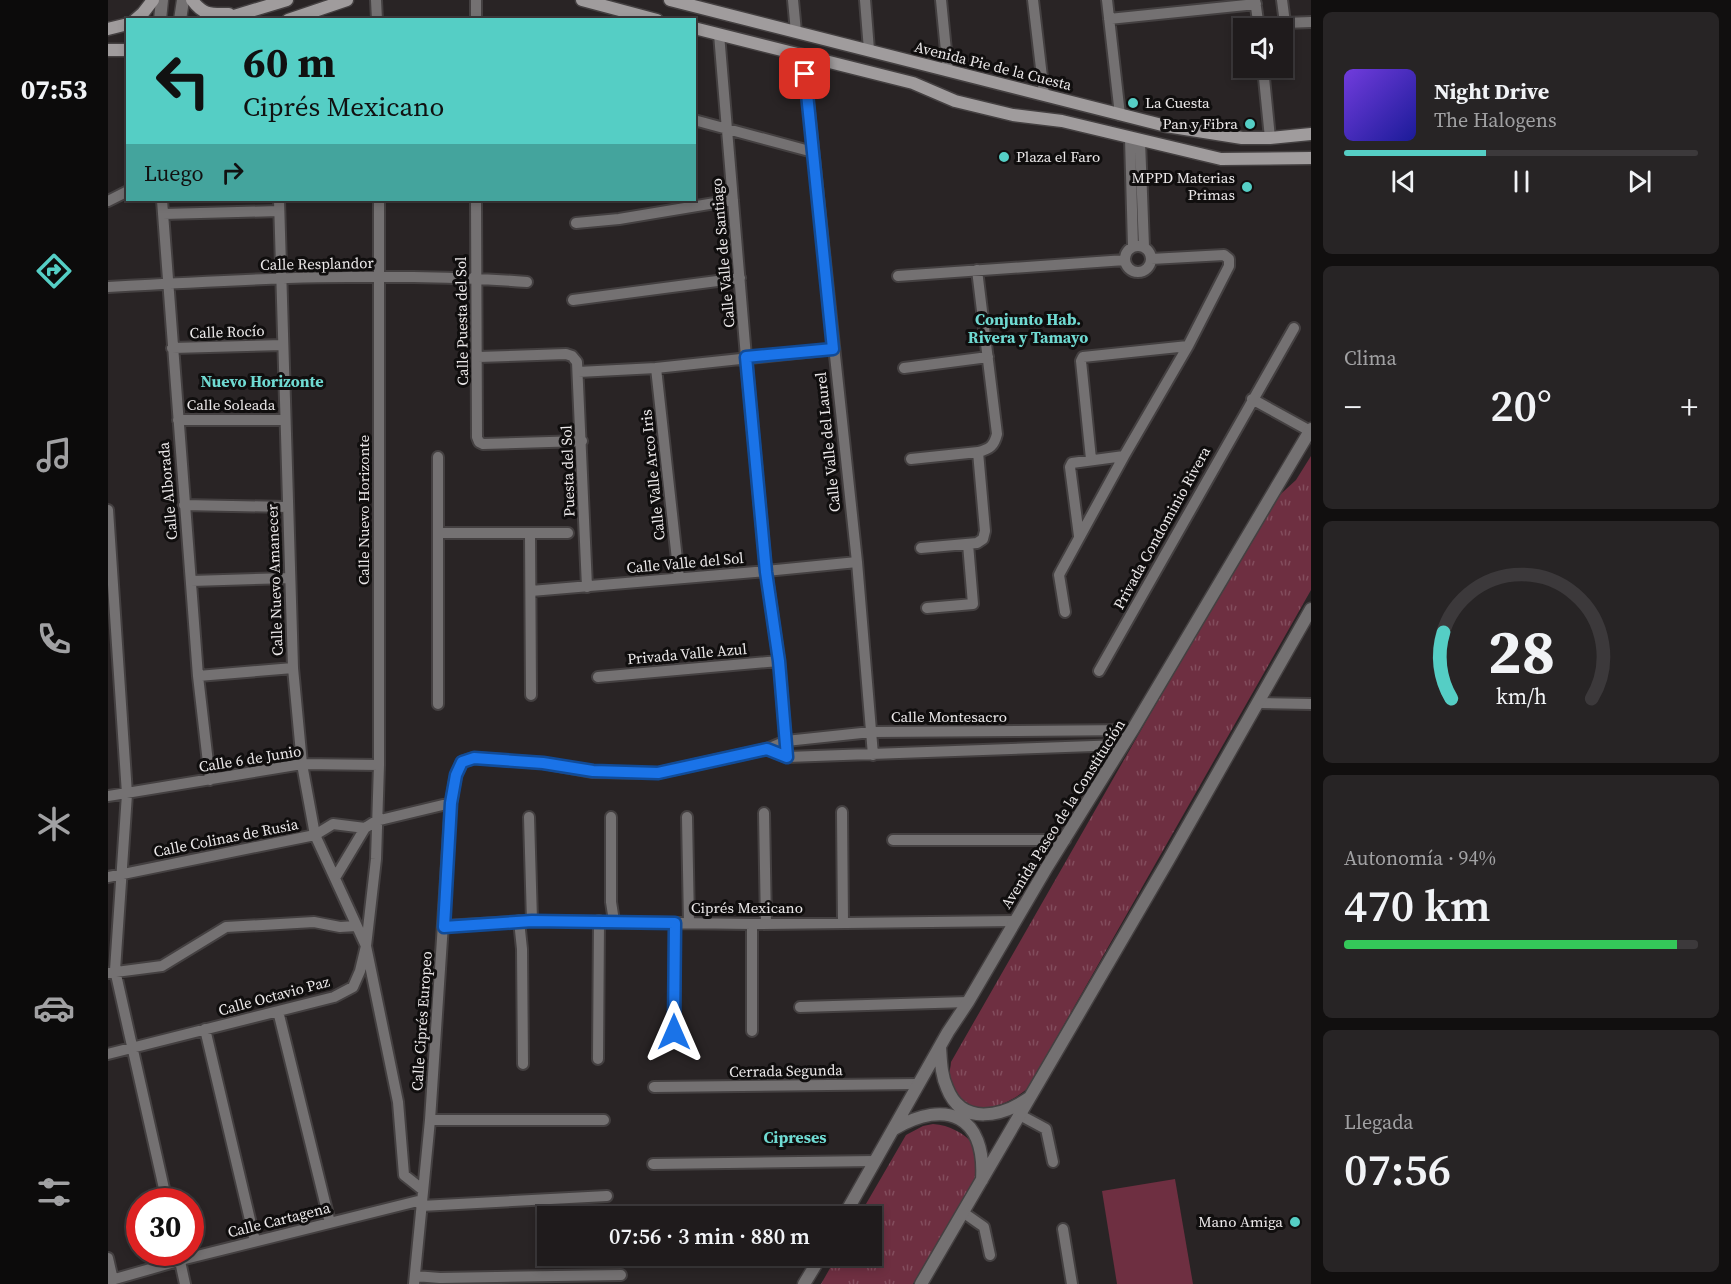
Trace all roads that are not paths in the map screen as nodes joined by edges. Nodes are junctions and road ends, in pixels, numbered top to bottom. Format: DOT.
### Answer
graph roads {
  1 [pos="153,0"];
  2 [pos="162,0"];
  3 [pos="183,0"];
  4 [pos="192,0"];
  5 [pos="287,0"];
  6 [pos="347,0"];
  7 [pos="376,0"];
  8 [pos="476,0"];
  9 [pos="582,0"];
  10 [pos="670,0"];
  11 [pos="793,0"];
  12 [pos="865,0"];
  13 [pos="941,0"];
  14 [pos="1033,0"];
  15 [pos="1107,0"];
  16 [pos="1282,0"];
  17 [pos="1256,2"];
  18 [pos="1180,6"];
  19 [pos="243,15"];
  20 [pos="137,18"];
  21 [pos="160,18"];
  22 [pos="180,18"];
  23 [pos="230,18"];
  24 [pos="294,18"];
  25 [pos="376,18"];
  26 [pos="476,18"];
  27 [pos="650,18"];
  28 [pos="1257,18"];
  29 [pos="1109,19"];
  30 [pos="1311,22"];
  31 [pos="126,25"];
  32 [pos="696,28"];
  33 [pos="108,30"];
  34 [pos="126,31"];
  35 [pos="796,32"];
  36 [pos="719,34"];
  37 [pos="108,50"];
  38 [pos="869,50"];
  39 [pos="126,51"];
  40 [pos="803,55"];
  41 [pos="948,71"];
  42 [pos="1264,78"];
  43 [pos="1044,94"];
  44 [pos="1120,115"];
  45 [pos="696,121"];
  46 [pos="728,129"];
  47 [pos="1311,134"];
  48 [pos="1270,138"];
  49 [pos="1135,139"];
  50 [pos="813,152"];
  51 [pos="1311,158"];
  52 [pos="126,192"];
  53 [pos="733,200"];
  54 [pos="108,201"];
  55 [pos="162,201"];
  56 [pos="379,201"];
  57 [pos="476,201"];
  58 [pos="279,205"];
  59 [pos="163,214"];
  60 [pos="576,223"];
  61 [pos="1138,247"];
  62 [pos="1151,259"];
  63 [pos="1125,260"];
  64 [pos="977,270"];
  65 [pos="898,276"];
  66 [pos="281,278"];
  67 [pos="380,278"];
  68 [pos="476,278"];
  69 [pos="740,278"];
  70 [pos="527,282"];
  71 [pos="168,284"];
  72 [pos="108,287"];
  73 [pos="573,300"];
  74 [pos="1294,328"];
  75 [pos="283,345"];
  76 [pos="1188,346"];
  77 [pos="172,348"];
  78 [pos="833,349"];
  79 [pos="478,357"];
  80 [pos="746,357"];
  81 [pos="988,357"];
  82 [pos="656,368"];
  83 [pos="904,368"];
  84 [pos="578,372"];
  85 [pos="1252,399"];
  86 [pos="178,420"];
  87 [pos="285,420"];
  88 [pos="1311,430"];
  89 [pos="582,441"];
  90 [pos="978,452"];
  91 [pos="1124,456"];
  92 [pos="438,457"];
  93 [pos="911,459"];
  94 [pos="1091,459"];
  95 [pos="184,505"];
  96 [pos="287,507"];
  97 [pos="108,510"];
  98 [pos="438,533"];
  99 [pos="568,533"];
  100 [pos="530,534"];
  101 [pos="1079,536"];
  102 [pos="968,544"];
  103 [pos="109,546"];
  104 [pos="921,548"];
  105 [pos="857,562"];
  106 [pos="766,572"];
  107 [pos="290,578"];
  108 [pos="679,578"];
  109 [pos="191,581"];
  110 [pos="587,587"];
  111 [pos="531,591"];
  112 [pos="927,608"];
  113 [pos="1311,609"];
  114 [pos="1065,612"];
  115 [pos="112,626"];
  116 [pos="779,661"];
  117 [pos="292,668"];
  118 [pos="1099,671"];
  119 [pos="198,676"];
  120 [pos="598,676"];
  121 [pos="531,695"];
  122 [pos="1259,703"];
  123 [pos="438,704"];
  124 [pos="1311,704"];
  125 [pos="1133,730"];
  126 [pos="871,732"];
  127 [pos="786,741"];
  128 [pos="1122,745"];
  129 [pos="767,749"];
  130 [pos="873,755"];
  131 [pos="787,757"];
  132 [pos="462,762"];
  133 [pos="302,764"];
  134 [pos="379,765"];
  135 [pos="210,780"];
  136 [pos="127,794"];
  137 [pos="108,796"];
  138 [pos="451,803"];
  139 [pos="842,812"];
  140 [pos="764,813"];
  141 [pos="529,817"];
  142 [pos="611,817"];
  143 [pos="687,817"];
  144 [pos="376,821"];
  145 [pos="365,828"];
  146 [pos="315,835"];
  147 [pos="893,840"];
  148 [pos="1065,840"];
  149 [pos="122,874"];
  150 [pos="108,877"];
  151 [pos="335,878"];
  152 [pos="519,921"];
  153 [pos="532,921"];
  154 [pos="599,921"];
  155 [pos="614,921"];
  156 [pos="1015,921"];
  157 [pos="675,923"];
  158 [pos="689,923"];
  159 [pos="843,923"];
  160 [pos="752,924"];
  161 [pos="766,924"];
  162 [pos="356,926"];
  163 [pos="444,927"];
  164 [pos="366,946"];
  165 [pos="112,973"];
  166 [pos="968,1002"];
  167 [pos="800,1006"];
  168 [pos="279,1011"];
  169 [pos="205,1029"];
  170 [pos="752,1031"];
  171 [pos="674,1032"];
  172 [pos="940,1047"];
  173 [pos="132,1048"];
  174 [pos="108,1054"];
  175 [pos="598,1059"];
  176 [pos="523,1064"];
  177 [pos="918,1084"];
  178 [pos="654,1087"];
  179 [pos="1031,1096"];
  180 [pos="1020,1115"];
  181 [pos="430,1120"];
  182 [pos="604,1120"];
  183 [pos="893,1130"];
  184 [pos="875,1161"];
  185 [pos="1053,1162"];
  186 [pos="653,1164"];
  187 [pos="982,1181"];
  188 [pos="164,1188"];
  189 [pos="607,1196"];
  190 [pos="422,1199"];
  191 [pos="850,1206"];
  192 [pos="964,1213"];
  193 [pos="330,1223"];
  194 [pos="1063,1229"];
  195 [pos="255,1241"];
  196 [pos="204,1251"];
  197 [pos="990,1255"];
  198 [pos="108,1258"];
  199 [pos="151,1266"];
  200 [pos="181,1266"];
  201 [pos="815,1266"];
  202 [pos="621,1275"];
  203 [pos="111,1280"];
  204 [pos="414,1280"];
  205 [pos="185,1284"];
  206 [pos="804,1284"];
  207 [pos="921,1284"];
  208 [pos="1072,1284"];
  1 -- 20 [label="main road"];
  2 -- 21 [label="street"];
  3 -- 22 [label="street"];
  4 -- 19 [label="main road"];
  5 -- 19 [label="main road"];
  6 -- 24 [label="main road"];
  7 -- 25 [label="street"];
  8 -- 26 [label="street"];
  9 -- 27 [label="main road"];
  10 -- 35 [label="main road, Avenida Pie de la Cuesta"];
  11 -- 35 [label="street"];
  12 -- 38 [label="street"];
  13 -- 41 [label="street"];
  14 -- 43 [label="street"];
  15 -- 29 [label="street"];
  16 -- 30 [label="street"];
  17 -- 18 [label="street"];
  17 -- 28 [label="street"];
  18 -- 29 [label="street"];
  19 -- 23 [label="main road"];
  29 -- 44 [label="street"];
  31 -- 33 [label="main road"];
  32 -- 36 [label="main road"];
  33 -- 34 [label="main road"];
  35 -- 38 [label="main road, Avenida Pie de la Cuesta"];
  36 -- 40 [label="main road"];
  36 -- 46 [label="street, Calle Valle de Santiago"];
  37 -- 39 [label="main road"];
  38 -- 41 [label="main road, Avenida Pie de la Cuesta"];
  40 -- 49 [label="main road"];
  40 -- 50 [label="street, Calle Valle del Laurel"];
  41 -- 43 [label="main road, Avenida Pie de la Cuesta"];
  42 -- 48 [label="street"];
  43 -- 44 [label="main road, Avenida Pie de la Cuesta"];
  44 -- 48 [label="main road, Avenida Pie de la Cuesta"];
  45 -- 46 [label="street"];
  46 -- 50 [label="street"];
  46 -- 53 [label="street, Calle Valle de Santiago"];
  47 -- 48 [label="main road, Avenida Pie de la Cuesta"];
  49 -- 51 [label="main road"];
  49 -- 61 [label="street"];
  50 -- 78 [label="street, Calle Valle del Laurel"];
  52 -- 54 [label="street"];
  53 -- 60 [label="street"];
  53 -- 69 [label="street, Calle Valle de Santiago"];
  55 -- 59 [label="street, Calle Alborada"];
  56 -- 67 [label="street, Calle Nuevo Horizonte"];
  57 -- 68 [label="street, Calle Puesta del Sol"];
  58 -- 59 [label="street"];
  58 -- 66 [label="street, Calle Nuevo Amanecer"];
  59 -- 71 [label="street, Calle Alborada"];
  61 -- 62 [label="street"];
  61 -- 63 [label="street"];
  62 -- 63 [label="street"];
  62 -- 76 [label="street"];
  63 -- 64 [label="street"];
  64 -- 65 [label="street"];
  64 -- 81 [label="street"];
  66 -- 67 [label="street, Calle Resplandor"];
  66 -- 71 [label="street, Calle Resplandor"];
  66 -- 75 [label="street, Calle Nuevo Amanecer"];
  67 -- 68 [label="street, Calle Resplandor"];
  67 -- 134 [label="street, Calle Nuevo Horizonte"];
  68 -- 70 [label="street, Calle Resplandor"];
  68 -- 79 [label="street, Calle Puesta del Sol"];
  69 -- 73 [label="street"];
  69 -- 80 [label="street, Calle Valle de Santiago"];
  71 -- 72 [label="street, Calle Resplandor"];
  71 -- 77 [label="street, Calle Alborada"];
  74 -- 85 [label="street, Privada Condominio Rivera"];
  75 -- 77 [label="street, Calle Rocío"];
  75 -- 87 [label="street, Calle Nuevo Amanecer"];
  76 -- 91 [label="street"];
  76 -- 94 [label="street"];
  77 -- 86 [label="street, Calle Alborada"];
  78 -- 80 [label="street"];
  78 -- 105 [label="street, Calle Valle del Laurel"];
  79 -- 84 [label="street, Puesta del Sol"];
  79 -- 89 [label="street, Calle Puesta del Sol"];
  80 -- 82 [label="street"];
  80 -- 106 [label="street, Calle Valle de Santiago"];
  81 -- 83 [label="street"];
  81 -- 90 [label="street"];
  82 -- 84 [label="street"];
  82 -- 108 [label="street, Calle Valle Arco Iris"];
  84 -- 89 [label="street, Puesta del Sol"];
  85 -- 88 [label="street"];
  85 -- 118 [label="street, Privada Condominio Rivera"];
  86 -- 87 [label="street, Calle Soleada"];
  86 -- 95 [label="street, Calle Alborada"];
  87 -- 96 [label="street, Calle Nuevo Amanecer"];
  88 -- 125 [label="street, Avenida Paseo de la Constitución"];
  89 -- 110 [label="street, Puesta del Sol"];
  90 -- 93 [label="street"];
  90 -- 102 [label="street"];
  91 -- 94 [label="street"];
  91 -- 101 [label="street"];
  92 -- 98 [label="street"];
  94 -- 101 [label="street"];
  95 -- 96 [label="street"];
  95 -- 109 [label="street, Calle Alborada"];
  96 -- 107 [label="street, Calle Nuevo Amanecer"];
  97 -- 103 [label="street"];
  98 -- 100 [label="street"];
  98 -- 123 [label="street"];
  99 -- 100 [label="street"];
  100 -- 111 [label="street"];
  101 -- 114 [label="street"];
  102 -- 104 [label="street"];
  102 -- 112 [label="street"];
  103 -- 115 [label="street"];
  105 -- 106 [label="street, Calle Valle del Sol"];
  105 -- 126 [label="street, Calle Valle del Laurel"];
  106 -- 108 [label="street, Calle Valle del Sol"];
  106 -- 116 [label="street, Calle Valle de Santiago"];
  107 -- 109 [label="street"];
  107 -- 117 [label="street, Calle Nuevo Amanecer"];
  108 -- 110 [label="street, Calle Valle del Sol"];
  109 -- 119 [label="street, Calle Alborada"];
  110 -- 111 [label="street, Calle Valle del Sol"];
  111 -- 121 [label="street"];
  113 -- 122 [label="street"];
  115 -- 136 [label="street"];
  116 -- 120 [label="street, Privada Valle Azul"];
  116 -- 127 [label="street, Calle Valle de Santiago"];
  117 -- 119 [label="street"];
  117 -- 133 [label="street, Calle Nuevo Amanecer"];
  119 -- 135 [label="street, Calle Alborada"];
  122 -- 124 [label="street"];
  122 -- 179 [label="street"];
  125 -- 126 [label="street, Calle Montesacro"];
  125 -- 128 [label="street, Avenida Paseo de la Constitución"];
  126 -- 127 [label="street, Calle Montesacro"];
  126 -- 130 [label="street, Calle Valle del Laurel"];
  127 -- 129 [label="street, Calle Montesacro"];
  127 -- 131 [label="street, Calle Valle de Santiago"];
  128 -- 130 [label="street"];
  128 -- 148 [label="street, Avenida Paseo de la Constitución"];
  129 -- 131 [label="street"];
  129 -- 132 [label="street, Calle Montesacro"];
  130 -- 131 [label="street"];
  132 -- 138 [label="street, Calle Ciprés Europeo"];
  133 -- 134 [label="street, Calle 6 de Junio"];
  133 -- 135 [label="street, Calle 6 de Junio"];
  133 -- 146 [label="street, Calle Nuevo Amanecer"];
  134 -- 144 [label="street, Calle Nuevo Horizonte"];
  135 -- 136 [label="street, Calle 6 de Junio"];
  136 -- 137 [label="street, Calle 6 de Junio"];
  136 -- 149 [label="street"];
  138 -- 144 [label="street"];
  138 -- 163 [label="street, Calle Ciprés Europeo"];
  139 -- 159 [label="street"];
  140 -- 161 [label="street"];
  141 -- 153 [label="street"];
  142 -- 155 [label="street"];
  143 -- 158 [label="street"];
  144 -- 145 [label="street"];
  144 -- 164 [label="street, Calle Octavio Paz"];
  145 -- 146 [label="street, Calle Colinas de Rusia"];
  145 -- 151 [label="street"];
  146 -- 149 [label="street, Calle Colinas de Rusia"];
  146 -- 151 [label="street, Calle Nuevo Amanecer"];
  147 -- 148 [label="street"];
  148 -- 156 [label="street, Avenida Paseo de la Constitución"];
  149 -- 150 [label="street, Calle Colinas de Rusia"];
  149 -- 165 [label="street"];
  151 -- 162 [label="street, Calle Nuevo Amanecer"];
  152 -- 153 [label="street, Ciprés Mexicano"];
  152 -- 163 [label="street, Ciprés Mexicano"];
  152 -- 176 [label="street"];
  153 -- 154 [label="street, Ciprés Mexicano"];
  154 -- 155 [label="street, Ciprés Mexicano"];
  154 -- 175 [label="street"];
  155 -- 157 [label="street, Ciprés Mexicano"];
  156 -- 159 [label="street, Ciprés Mexicano"];
  156 -- 166 [label="street, Avenida Paseo de la Constitución"];
  157 -- 158 [label="street, Ciprés Mexicano"];
  157 -- 171 [label="street"];
  158 -- 160 [label="street, Ciprés Mexicano"];
  159 -- 161 [label="street, Ciprés Mexicano"];
  160 -- 161 [label="street, Ciprés Mexicano"];
  160 -- 170 [label="street"];
  162 -- 164 [label="street, Calle Nuevo Amanecer"];
  162 -- 165 [label="street"];
  163 -- 181 [label="street, Calle Ciprés Europeo"];
  164 -- 168 [label="street, Calle Octavio Paz"];
  164 -- 190 [label="street"];
  165 -- 173 [label="street"];
  166 -- 167 [label="street"];
  166 -- 172 [label="street, Avenida Paseo de la Constitución"];
  168 -- 169 [label="street, Calle Octavio Paz"];
  168 -- 193 [label="street"];
  169 -- 173 [label="street, Calle Octavio Paz"];
  169 -- 195 [label="street"];
  172 -- 177 [label="street, Avenida Paseo de la Constitución"];
  172 -- 179 [label="street"];
  173 -- 174 [label="street, Calle Octavio Paz"];
  173 -- 188 [label="street"];
  177 -- 178 [label="street, Cerrada Segunda"];
  177 -- 183 [label="street, Avenida Paseo de la Constitución"];
  179 -- 180 [label="street"];
  180 -- 185 [label="street"];
  180 -- 187 [label="street"];
  181 -- 182 [label="street"];
  181 -- 190 [label="street, Calle Ciprés Europeo"];
  183 -- 184 [label="street, Avenida Paseo de la Constitución"];
  183 -- 187 [label="street"];
  184 -- 186 [label="street"];
  184 -- 191 [label="street, Avenida Paseo de la Constitución"];
  187 -- 192 [label="street"];
  189 -- 190 [label="street, Calle Cartagena"];
  190 -- 193 [label="street, Calle Cartagena"];
  190 -- 204 [label="street, Calle Ciprés Europeo"];
  192 -- 197 [label="street"];
  192 -- 207 [label="street"];
  193 -- 195 [label="street, Calle Cartagena"];
  194 -- 208 [label="street"];
  195 -- 196 [label="street, Calle Cartagena"];
  198 -- 203 [label="street"];
  199 -- 203 [label="street, Calle Cartagena"];
  200 -- 205 [label="street"];
  201 -- 206 [label="street"];
  202 -- 204 [label="street"];
}
